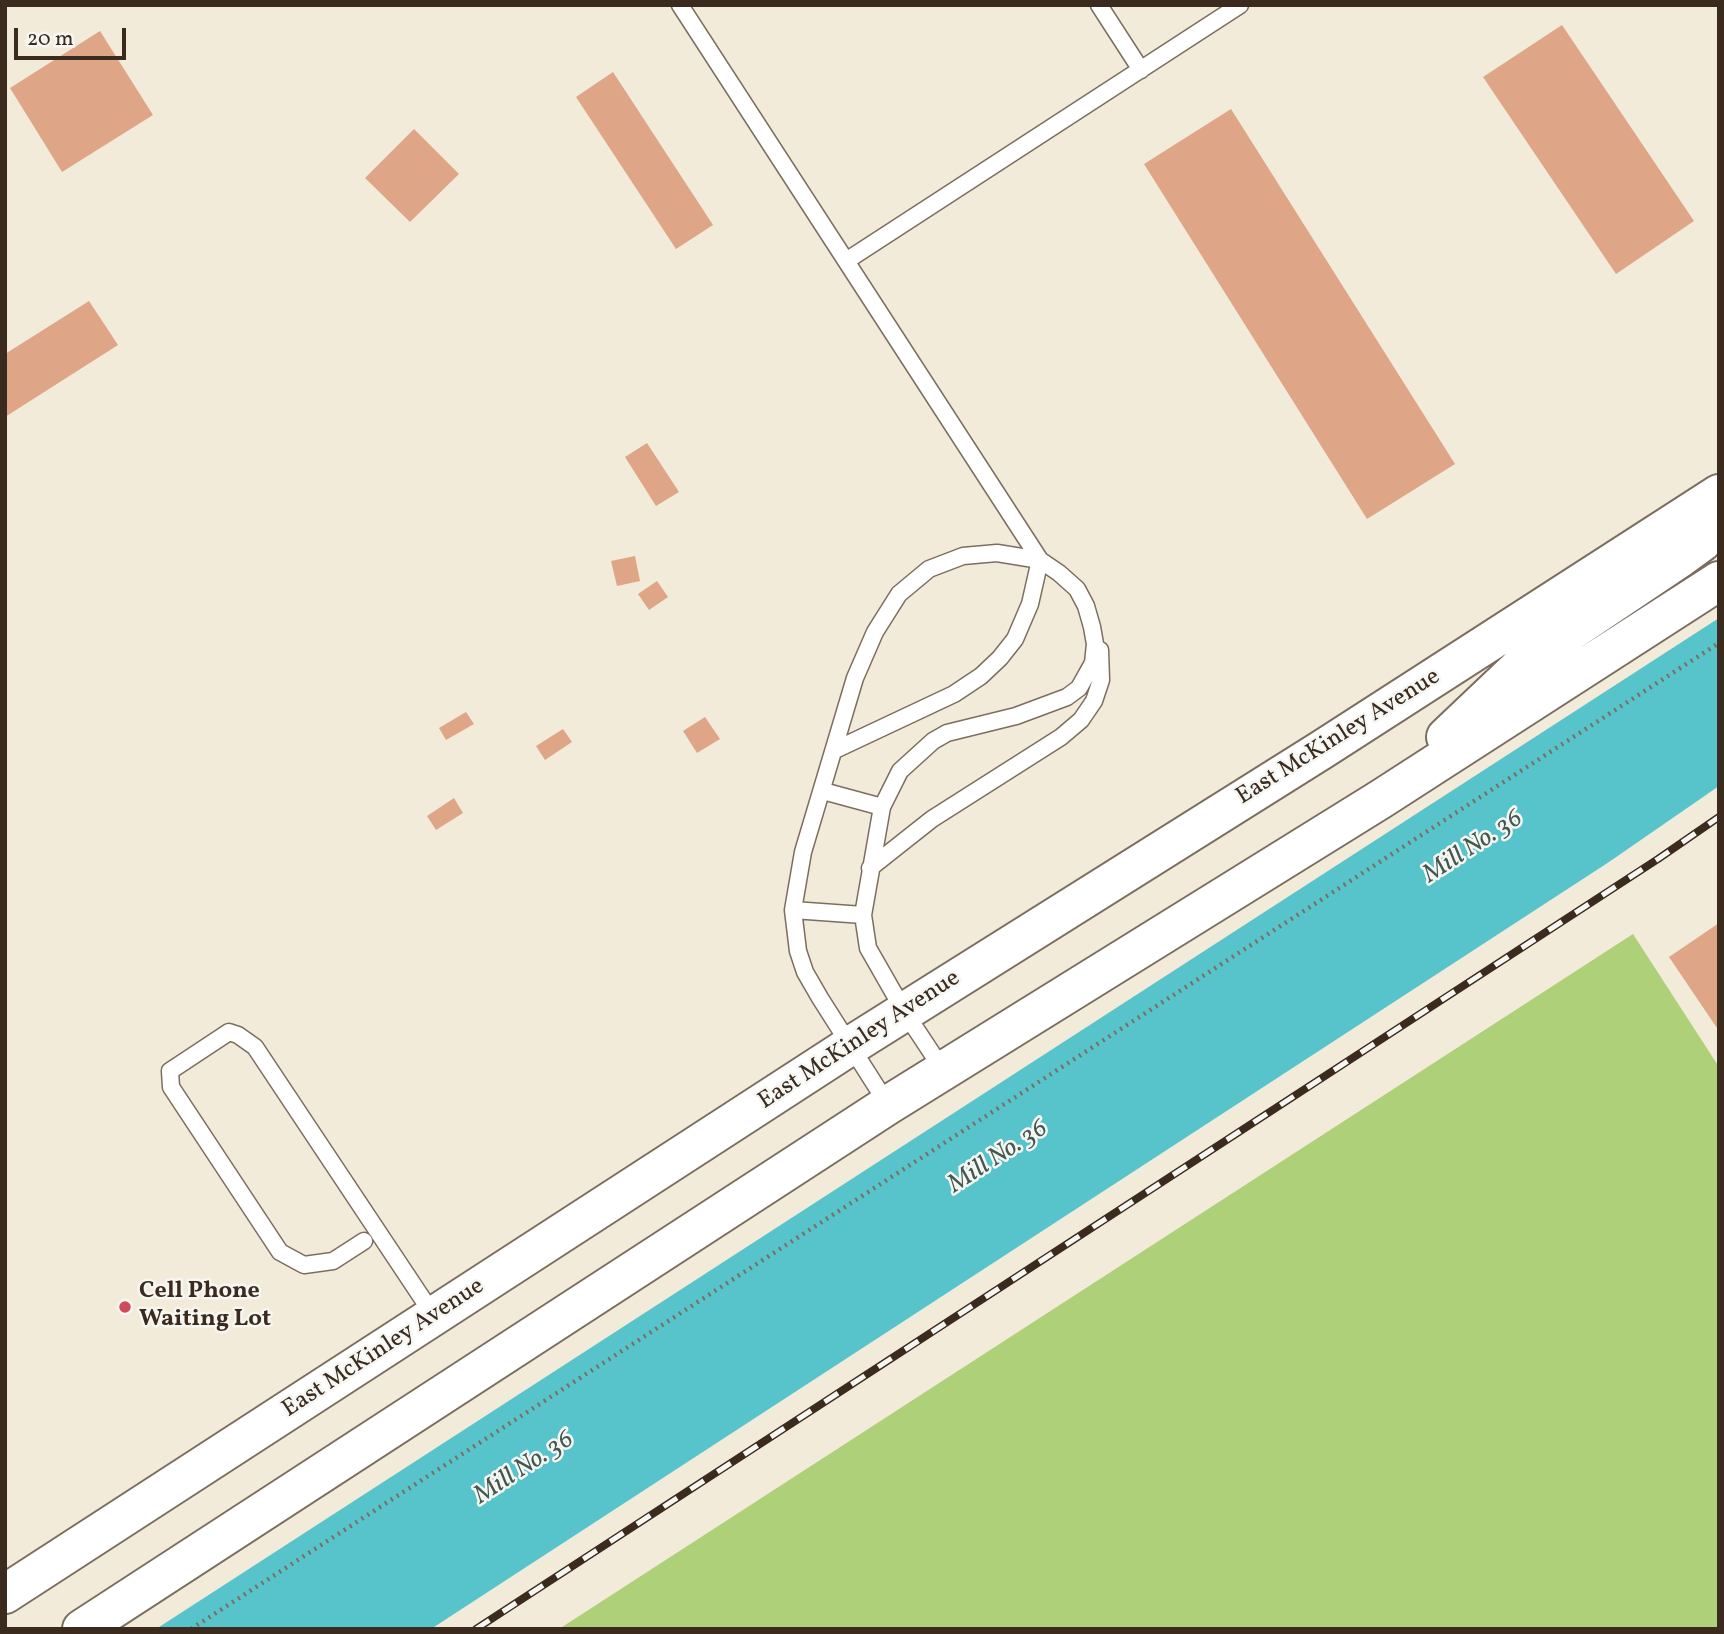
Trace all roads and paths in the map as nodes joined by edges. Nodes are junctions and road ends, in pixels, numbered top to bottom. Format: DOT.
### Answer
graph roads {
  1 [pos="680,5"];
  2 [pos="1099,5"];
  3 [pos="1240,5"];
  4 [pos="1216,12"];
  5 [pos="1141,70"];
  6 [pos="846,261"];
  7 [pos="1719,494"];
  8 [pos="1719,522"];
  9 [pos="1040,560"];
  10 [pos="1719,581"];
  11 [pos="1092,627"];
  12 [pos="1719,643"];
  13 [pos="835,750"];
  14 [pos="823,791"];
  15 [pos="1381,799"];
  16 [pos="882,807"];
  17 [pos="870,868"];
  18 [pos="793,910"];
  19 [pos="863,915"];
  20 [pos="904,1011"];
  21 [pos="850,1046"];
  22 [pos="943,1070"];
  23 [pos="888,1105"];
  24 [pos="364,1241"];
  25 [pos="434,1316"];
  26 [pos="5,1594"];
  27 [pos="82,1629"];
  28 [pos="191,1629"];
  1 -- 6 [label="lane"];
  2 -- 5 [label="lane"];
  3 -- 4 [label="lane"];
  4 -- 5 [label="lane"];
  5 -- 6 [label="lane"];
  6 -- 9 [label="lane"];
  7 -- 20 [label="main road, East McKinley Avenue"];
  8 -- 15 [label="main road"];
  9 -- 11 [label="lane"];
  9 -- 13 [label="lane"];
  9 -- 13 [label="lane"];
  10 -- 15 [label="main road"];
  11 -- 16 [label="lane"];
  11 -- 17 [label="lane"];
  12 -- 28 [label="path"];
  13 -- 14 [label="lane"];
  14 -- 16 [label="lane"];
  14 -- 18 [label="lane"];
  15 -- 22 [label="main road"];
  16 -- 17 [label="lane"];
  17 -- 19 [label="lane"];
  18 -- 19 [label="lane"];
  18 -- 21 [label="lane"];
  19 -- 20 [label="lane"];
  20 -- 21 [label="main road, East McKinley Avenue"];
  20 -- 22 [label="lane"];
  21 -- 23 [label="lane"];
  21 -- 25 [label="main road, East McKinley Avenue"];
  22 -- 23 [label="main road"];
  23 -- 27 [label="main road"];
  24 -- 25 [label="lane"];
  25 -- 26 [label="main road, East McKinley Avenue"];
}
